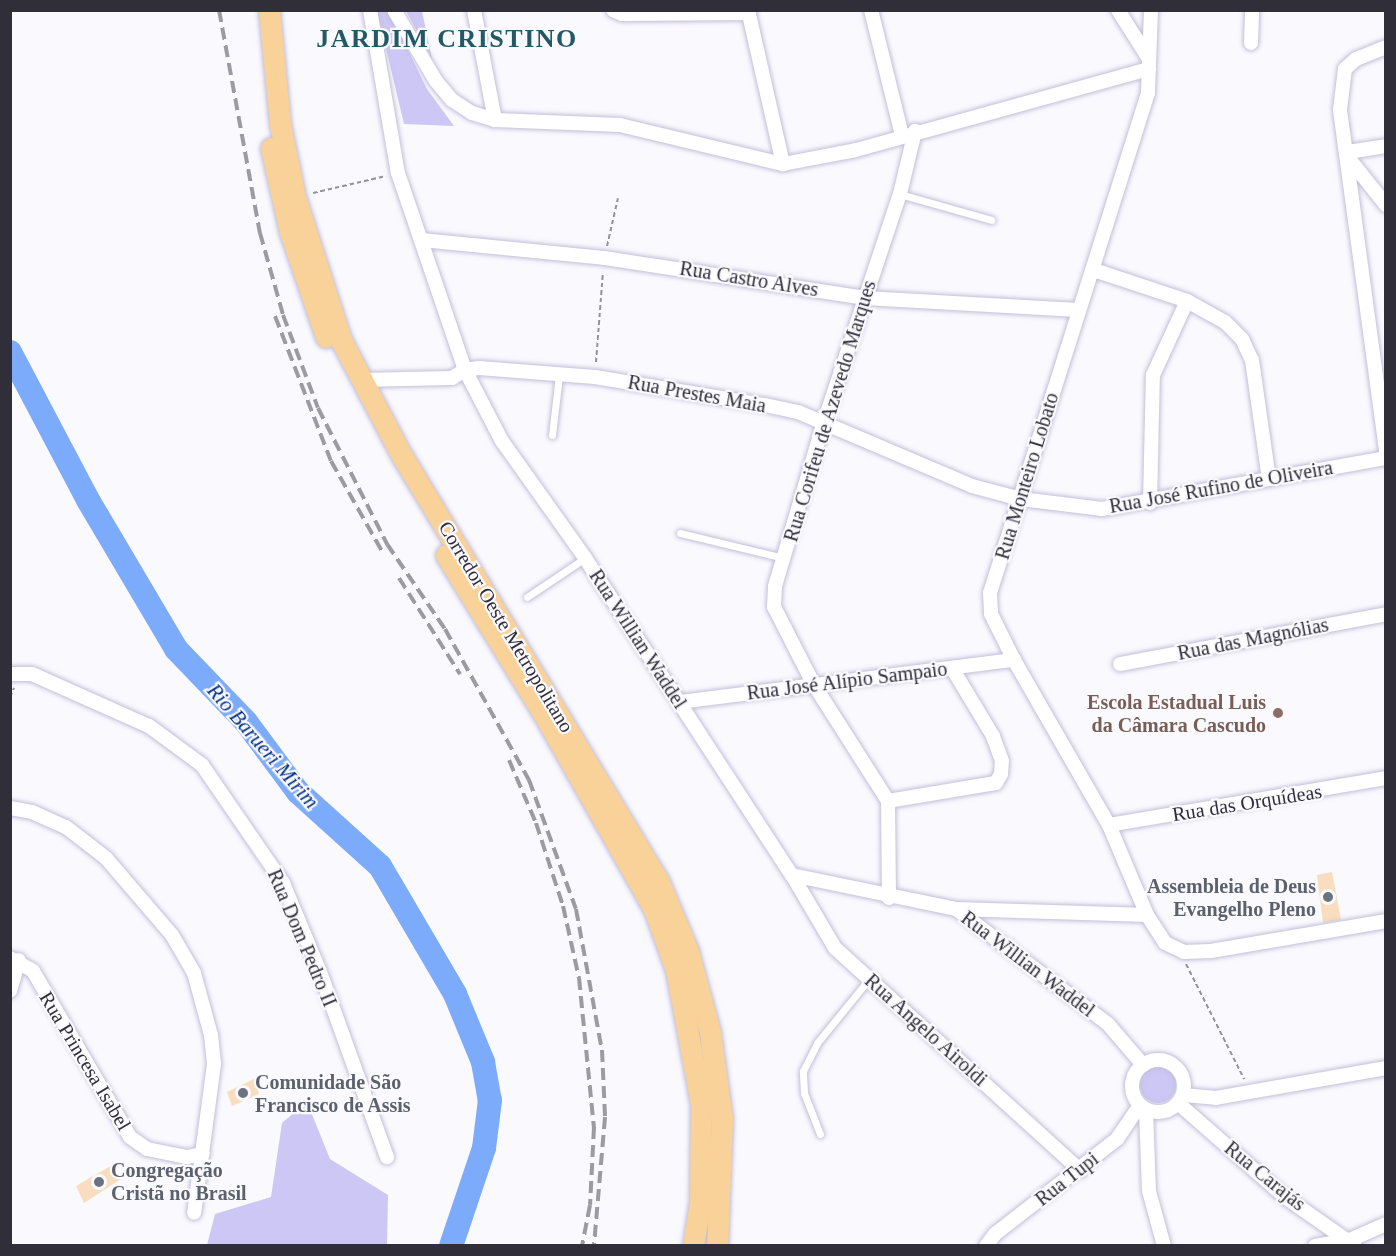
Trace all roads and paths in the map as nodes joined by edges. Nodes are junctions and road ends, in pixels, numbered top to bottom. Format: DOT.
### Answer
graph roads {
  1 [pos="256,10"];
  2 [pos="269,10"];
  3 [pos="370,10"];
  4 [pos="394,10"];
  5 [pos="474,10"];
  6 [pos="613,10"];
  7 [pos="871,10"];
  8 [pos="1118,10"];
  9 [pos="1151,10"];
  10 [pos="1252,10"];
  11 [pos="748,12"];
  12 [pos="1251,43"];
  13 [pos="1386,47"];
  14 [pos="1149,64"];
  15 [pos="495,120"];
  16 [pos="909,133"];
  17 [pos="1386,146"];
  18 [pos="1349,156"];
  19 [pos="783,164"];
  20 [pos="398,173"];
  21 [pos="900,194"];
  22 [pos="295,197"];
  23 [pos="618,198"];
  24 [pos="1386,205"];
  25 [pos="991,220"];
  26 [pos="421,240"];
  27 [pos="604,258"];
  28 [pos="1094,270"];
  29 [pos="310,294"];
  30 [pos="865,298"];
  31 [pos="1187,301"];
  32 [pos="1078,310"];
  33 [pos="465,370"];
  34 [pos="560,374"];
  35 [pos="595,377"];
  36 [pos="359,380"];
  37 [pos="824,422"];
  38 [pos="552,435"];
  39 [pos="1386,452"];
  40 [pos="1386,458"];
  41 [pos="1269,479"];
  42 [pos="1021,499"];
  43 [pos="1150,503"];
  44 [pos="680,532"];
  45 [pos="585,558"];
  46 [pos="784,558"];
  47 [pos="527,597"];
  48 [pos="1386,614"];
  49 [pos="1014,660"];
  50 [pos="1120,664"];
  51 [pos="952,668"];
  52 [pos="10,674"];
  53 [pos="814,685"];
  54 [pos="680,702"];
  55 [pos="1386,778"];
  56 [pos="888,801"];
  57 [pos="10,808"];
  58 [pos="1109,825"];
  59 [pos="792,875"];
  60 [pos="889,898"];
  61 [pos="956,909"];
  62 [pos="1148,915"];
  63 [pos="1386,921"];
  64 [pos="1184,952"];
  65 [pos="15,959"];
  66 [pos="869,979"];
  67 [pos="10,991"];
  68 [pos="1143,1065"];
  69 [pos="1386,1068"];
  70 [pos="1252,1091"];
  71 [pos="1181,1099"];
  72 [pos="1143,1107"];
  73 [pos="820,1134"];
  74 [pos="203,1154"];
  75 [pos="387,1157"];
  76 [pos="1080,1170"];
  77 [pos="194,1213"];
  78 [pos="1386,1224"];
  79 [pos="1352,1243"];
  80 [pos="693,1245"];
  81 [pos="717,1245"];
  82 [pos="987,1245"];
  83 [pos="1164,1245"];
  84 [pos="1315,1245"];
  1 -- 29 [label="main road"];
  2 -- 22 [label="main road, Corredor Oeste Metropolitano"];
  3 -- 20 [label="street, Rua Willian Waddel"];
  4 -- 15 [label="street"];
  5 -- 15 [label="street"];
  6 -- 11 [label="street"];
  7 -- 16 [label="street, Rua Corifeu de Azevedo Marques"];
  8 -- 14 [label="street"];
  9 -- 14 [label="street, Rua Monteiro Lobato"];
  10 -- 12 [label="street"];
  11 -- 19 [label="street"];
  13 -- 18 [label="street"];
  14 -- 16 [label="street"];
  14 -- 28 [label="street, Rua Monteiro Lobato"];
  15 -- 19 [label="street"];
  16 -- 19 [label="street"];
  16 -- 21 [label="street, Rua Corifeu de Azevedo Marques"];
  17 -- 18 [label="street"];
  18 -- 24 [label="street"];
  18 -- 39 [label="street"];
  20 -- 22 [label="path"];
  20 -- 26 [label="street, Rua Willian Waddel"];
  21 -- 25 [label="lane"];
  21 -- 30 [label="street, Rua Corifeu de Azevedo Marques"];
  22 -- 36 [label="main road, Corredor Oeste Metropolitano"];
  23 -- 27 [label="path"];
  26 -- 27 [label="street, Rua Castro Alves"];
  26 -- 33 [label="street, Rua Willian Waddel"];
  27 -- 30 [label="street, Rua Castro Alves"];
  27 -- 35 [label="path"];
  28 -- 31 [label="street"];
  28 -- 32 [label="street, Rua Monteiro Lobato"];
  29 -- 36 [label="main road"];
  29 -- 80 [label="main road"];
  30 -- 32 [label="street, Rua Castro Alves"];
  30 -- 37 [label="street, Rua Corifeu de Azevedo Marques"];
  31 -- 41 [label="street"];
  31 -- 43 [label="street"];
  32 -- 42 [label="street, Rua Monteiro Lobato"];
  33 -- 34 [label="street, Rua Prestes Maia"];
  33 -- 36 [label="street, Rua Prestes Maia"];
  33 -- 45 [label="street, Rua Willian Waddel"];
  34 -- 35 [label="street, Rua Prestes Maia"];
  34 -- 38 [label="lane"];
  35 -- 37 [label="street, Rua Prestes Maia"];
  36 -- 81 [label="main road, Corredor Oeste Metropolitano"];
  37 -- 42 [label="street, Rua Prestes Maia"];
  37 -- 46 [label="street, Rua Corifeu de Azevedo Marques"];
  40 -- 41 [label="street, Rua José Rufino de Oliveira"];
  41 -- 43 [label="street, Rua José Rufino de Oliveira"];
  42 -- 43 [label="street, Rua José Rufino de Oliveira"];
  42 -- 49 [label="street, Rua Monteiro Lobato"];
  44 -- 46 [label="lane"];
  45 -- 47 [label="lane"];
  45 -- 54 [label="street, Rua Willian Waddel"];
  46 -- 53 [label="street, Rua Corifeu de Azevedo Marques"];
  48 -- 50 [label="street, Rua das Magnólias"];
  49 -- 51 [label="street, Rua José Alípio Sampaio"];
  49 -- 58 [label="street, Rua Monteiro Lobato"];
  51 -- 53 [label="street, Rua José Alípio Sampaio"];
  51 -- 56 [label="street"];
  52 -- 75 [label="street, Rua Dom Pedro II"];
  53 -- 54 [label="street, Rua José Alípio Sampaio"];
  53 -- 56 [label="street, Rua Corifeu de Azevedo Marques"];
  54 -- 59 [label="street, Rua Willian Waddel"];
  55 -- 58 [label="street, Rua das Orquídeas"];
  56 -- 60 [label="street"];
  57 -- 74 [label="street"];
  58 -- 62 [label="street, Rua Monteiro Lobato"];
  59 -- 60 [label="street, Rua Willian Waddel"];
  59 -- 66 [label="street, Rua Angelo Airoldi"];
  60 -- 61 [label="street, Rua Willian Waddel"];
  61 -- 62 [label="street"];
  61 -- 68 [label="street, Rua Willian Waddel"];
  62 -- 64 [label="street, Rua Monteiro Lobato"];
  63 -- 64 [label="street"];
  64 -- 70 [label="path"];
  65 -- 67 [label="street"];
  65 -- 74 [label="street, Rua Princesa Isabel"];
  66 -- 73 [label="lane"];
  66 -- 76 [label="street, Rua Angelo Airoldi"];
  68 -- 71 [label="street"];
  68 -- 72 [label="street"];
  69 -- 70 [label="street"];
  70 -- 71 [label="street"];
  71 -- 72 [label="street"];
  71 -- 79 [label="street, Rua Carajás"];
  72 -- 76 [label="street, Rua Tupi"];
  72 -- 83 [label="street"];
  74 -- 77 [label="street"];
  76 -- 82 [label="street, Rua Tupi"];
  78 -- 79 [label="street"];
  79 -- 84 [label="street"];
}
